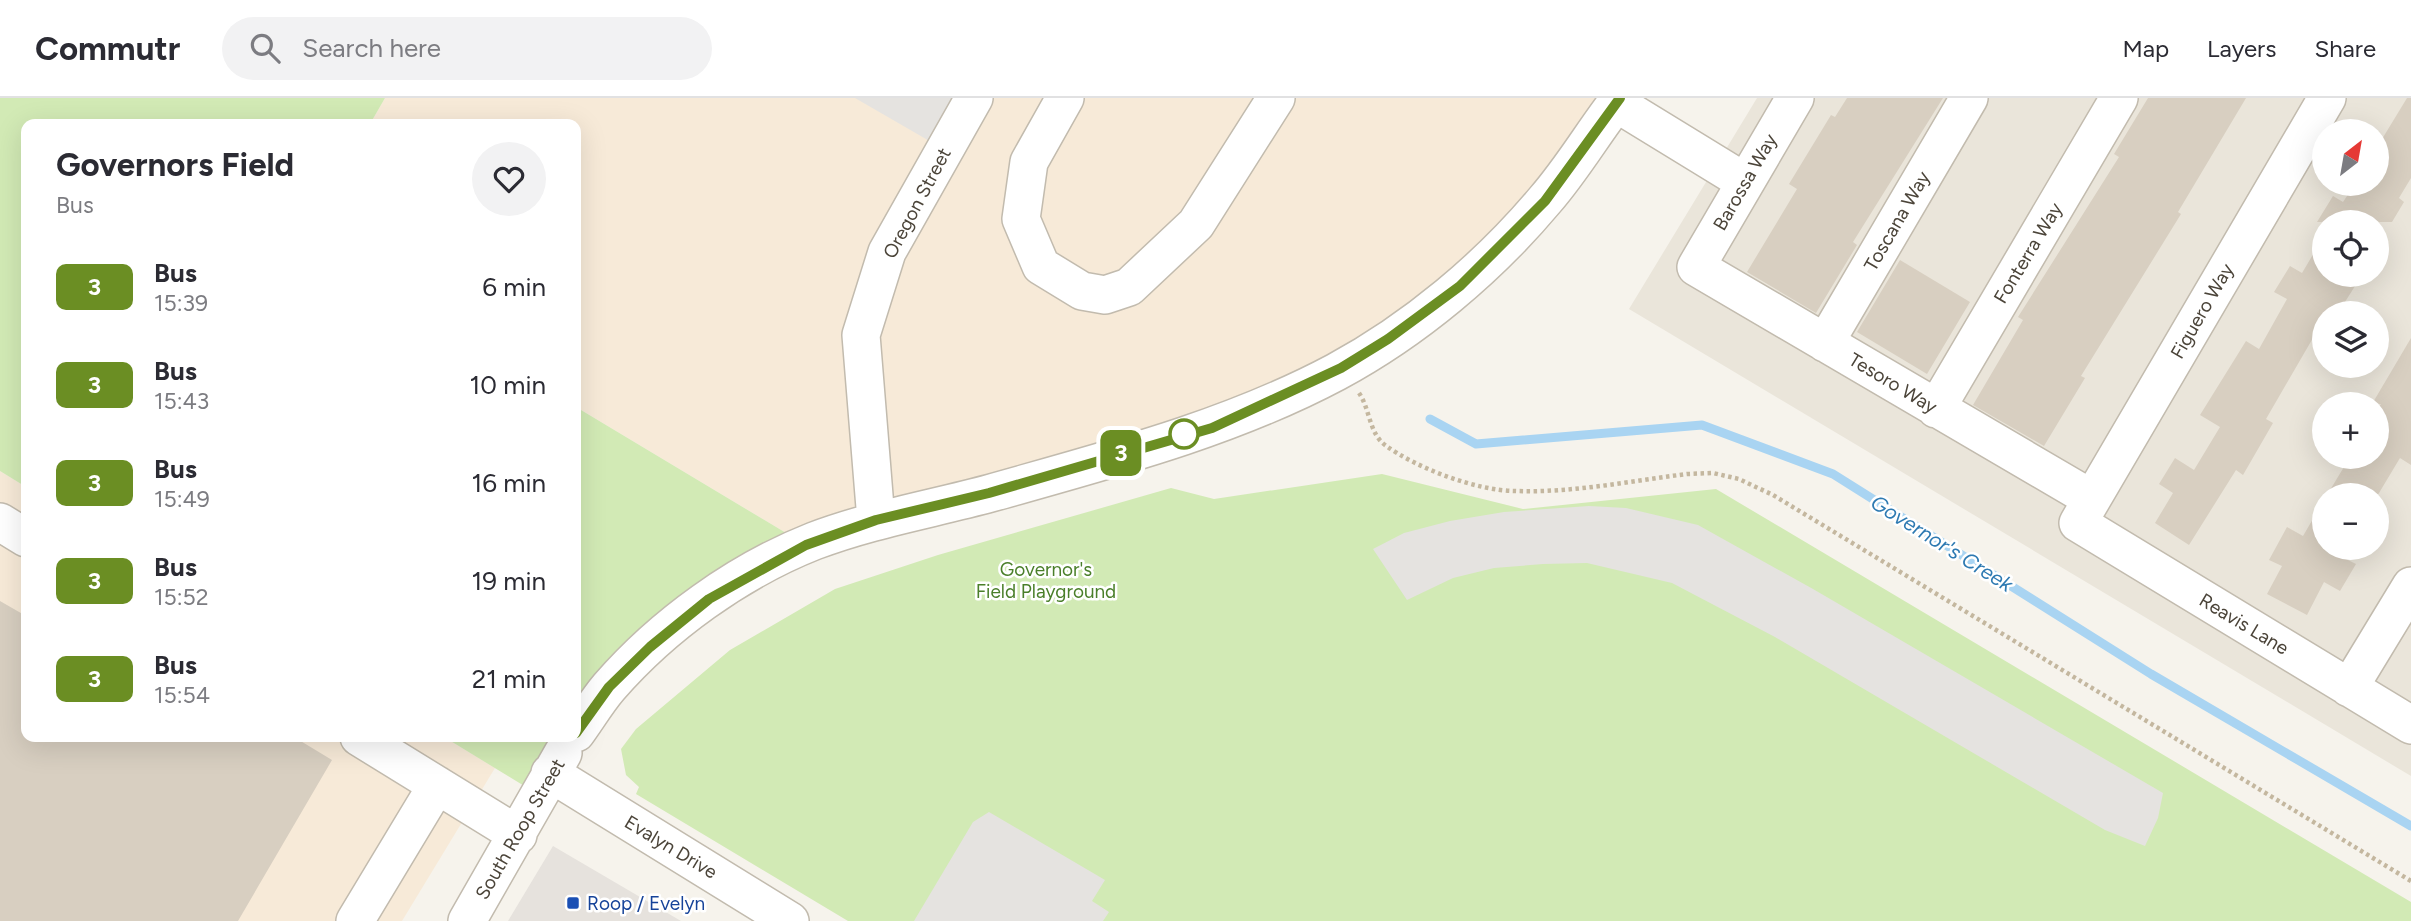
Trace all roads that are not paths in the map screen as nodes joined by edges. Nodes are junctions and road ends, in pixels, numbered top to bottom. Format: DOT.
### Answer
graph roads {
  1 [pos="974,98"];
  2 [pos="1065,98"];
  3 [pos="1276,98"];
  4 [pos="1795,98"];
  5 [pos="1969,98"];
  6 [pos="2119,98"];
  7 [pos="2327,98"];
  8 [pos="1618,101"];
  9 [pos="1745,182"];
  10 [pos="1696,267"];
  11 [pos="1825,343"];
  12 [pos="1936,409"];
  13 [pos="2085,511"];
  14 [pos="876,520"];
  15 [pos="0,522"];
  16 [pos="21,535"];
  17 [pos="2411,586"];
  18 [pos="2349,688"];
  19 [pos="581,725"];
  20 [pos="2411,725"];
  21 [pos="367,742"];
  22 [pos="570,742"];
  23 [pos="550,774"];
  24 [pos="437,785"];
  25 [pos="518,835"];
  26 [pos="355,921"];
  27 [pos="467,921"];
  28 [pos="790,921"];
  1 -- 14 [label="street, Oregon Street"];
  2 -- 3 [label="street"];
  4 -- 9 [label="street, Barossa Way"];
  5 -- 11 [label="street, Toscana Way"];
  6 -- 12 [label="street, Fonterra Way"];
  7 -- 13 [label="street, Figuero Way"];
  8 -- 9 [label="street"];
  8 -- 14 [label="street, South Roop Street"];
  9 -- 10 [label="street, Barossa Way"];
  10 -- 11 [label="street, Tesoro Way"];
  11 -- 12 [label="street, Tesoro Way"];
  12 -- 13 [label="street, Tesoro Way"];
  13 -- 18 [label="street, Reavis Lane"];
  14 -- 19 [label="street, South Roop Street"];
  15 -- 16 [label="street"];
  17 -- 18 [label="street"];
  18 -- 20 [label="street, Reavis Lane"];
  21 -- 24 [label="street"];
  22 -- 23 [label="street, South Roop Street"];
  23 -- 25 [label="street, South Roop Street"];
  23 -- 28 [label="street, Evalyn Drive"];
  24 -- 25 [label="street"];
  24 -- 26 [label="street"];
  25 -- 27 [label="street, South Roop Street"];
}
